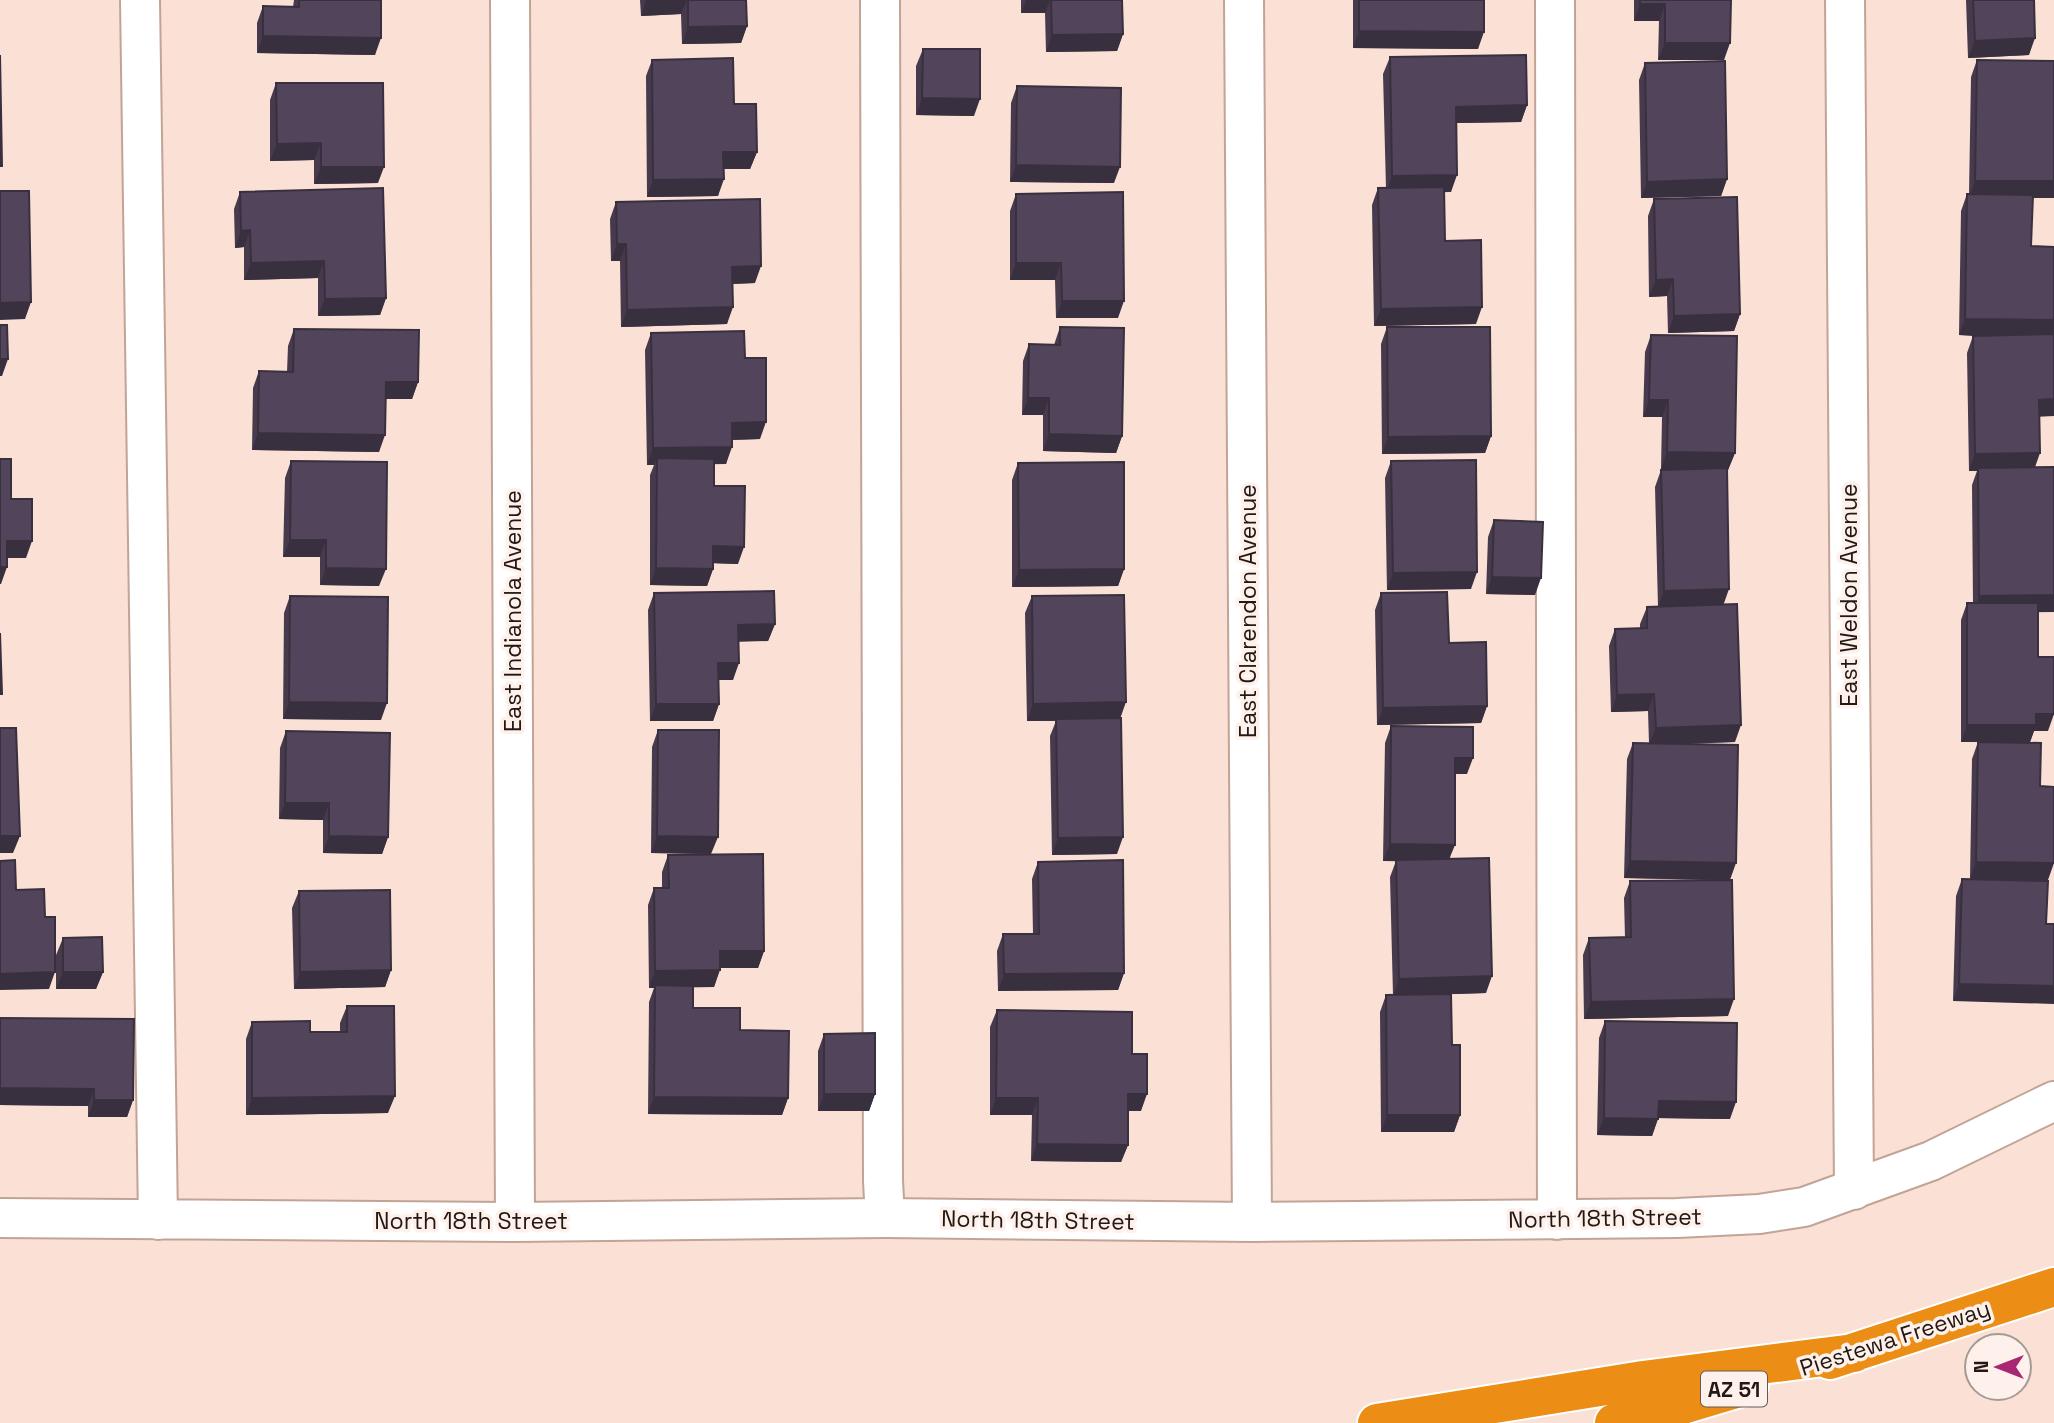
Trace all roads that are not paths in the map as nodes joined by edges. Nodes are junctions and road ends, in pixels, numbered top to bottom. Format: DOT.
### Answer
graph roads {
  1 [pos="140,0"];
  2 [pos="510,0"];
  3 [pos="880,0"];
  4 [pos="1244,0"];
  5 [pos="1555,0"];
  6 [pos="1845,0"];
  7 [pos="2054,1101"];
  8 [pos="1854,1190"];
  9 [pos="886,1218"];
  10 [pos="0,1219"];
  11 [pos="158,1220"];
  12 [pos="1557,1220"];
  13 [pos="514,1222"];
  14 [pos="1252,1222"];
  15 [pos="2054,1287"];
  16 [pos="1854,1353"];
  17 [pos="1377,1423"];
  18 [pos="1615,1423"];
  1 -- 11 [label="street"];
  2 -- 13 [label="street, East Indianola Avenue"];
  3 -- 9 [label="street"];
  4 -- 14 [label="street, East Clarendon Avenue"];
  5 -- 12 [label="street"];
  6 -- 8 [label="street, East Weldon Avenue"];
  7 -- 8 [label="street, North 18th Street"];
  8 -- 12 [label="street, North 18th Street"];
  9 -- 13 [label="street, North 18th Street"];
  9 -- 14 [label="street, North 18th Street"];
  10 -- 11 [label="street, North 18th Street"];
  11 -- 13 [label="street, North 18th Street"];
  12 -- 14 [label="street, North 18th Street"];
  15 -- 16 [label="highway, Piestewa Freeway / AZ 51"];
  16 -- 17 [label="highway"];
  16 -- 18 [label="highway, Piestewa Freeway / AZ 51"];
}
